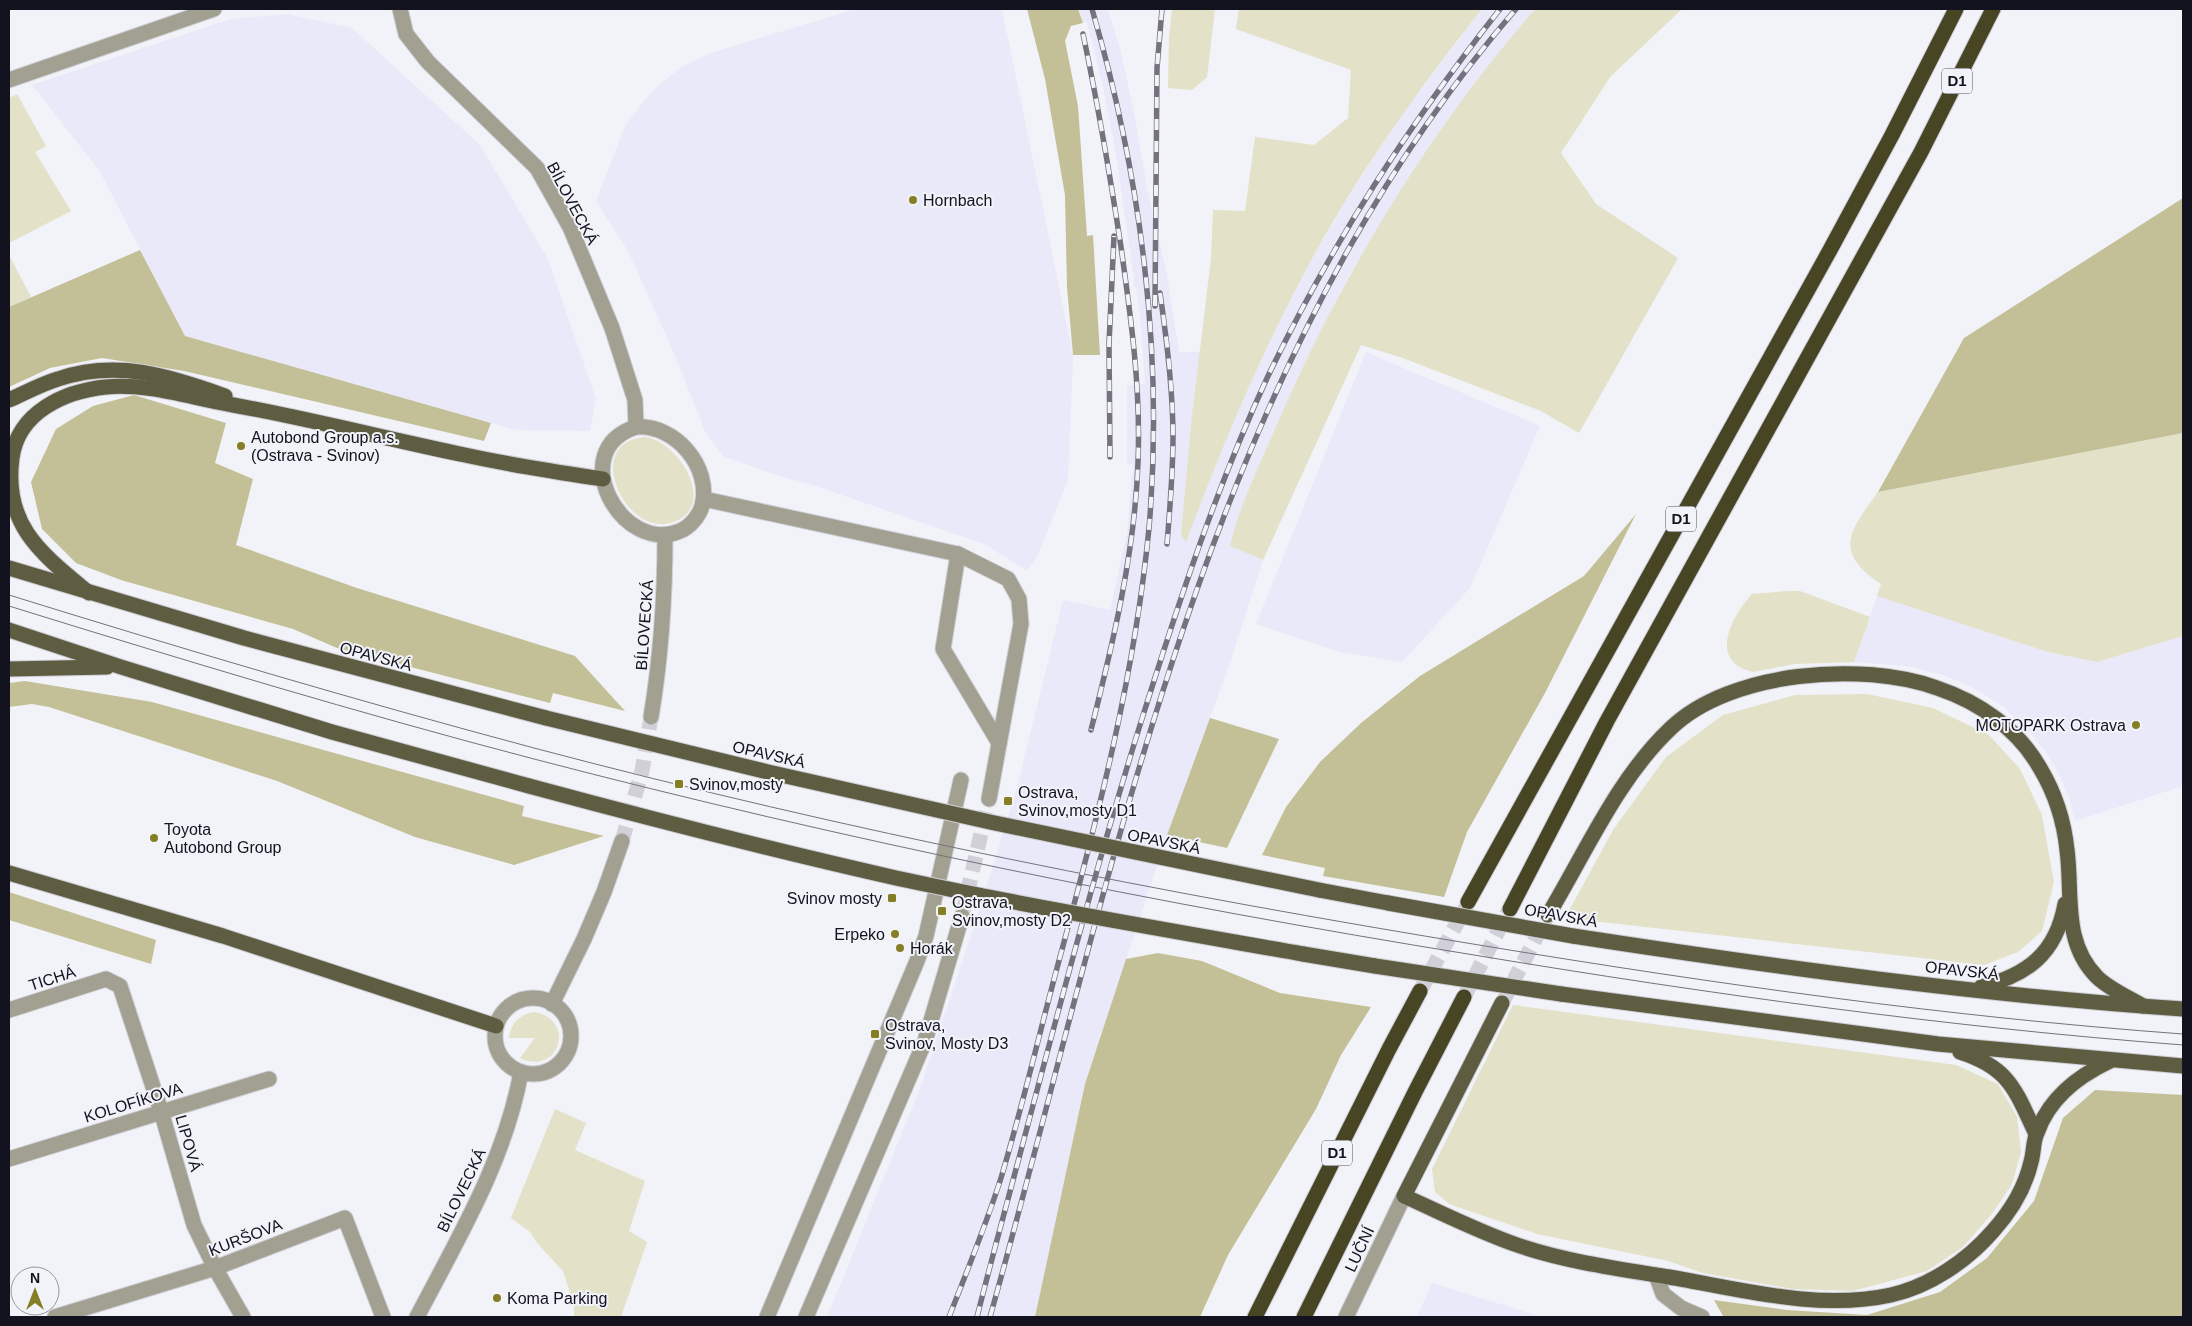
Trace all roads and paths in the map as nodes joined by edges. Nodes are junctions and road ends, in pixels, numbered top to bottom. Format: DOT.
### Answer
graph roads {
  1 [pos="214,9"];
  2 [pos="400,9"];
  3 [pos="1956,9"];
  4 [pos="1993,9"];
  5 [pos="9,80"];
  6 [pos="9,400"];
  7 [pos="269,411"];
  8 [pos="636,427"];
  9 [pos="603,480"];
  10 [pos="704,499"];
  11 [pos="665,536"];
  12 [pos="958,554"];
  13 [pos="9,568"];
  14 [pos="88,593"];
  15 [pos="9,630"];
  16 [pos="121,667"];
  17 [pos="9,670"];
  18 [pos="651,717"];
  19 [pos="999,743"];
  20 [pos="961,780"];
  21 [pos="989,798"];
  22 [pos="622,841"];
  23 [pos="9,873"];
  24 [pos="2068,887"];
  25 [pos="1468,902"];
  26 [pos="1510,909"];
  27 [pos="1548,915"];
  28 [pos="962,916"];
  29 [pos="106,979"];
  30 [pos="1972,990"];
  31 [pos="1420,991"];
  32 [pos="1464,997"];
  33 [pos="1502,1003"];
  34 [pos="552,1004"];
  35 [pos="2150,1007"];
  36 [pos="2183,1009"];
  37 [pos="9,1010"];
  38 [pos="496,1026"];
  39 [pos="1938,1044"];
  40 [pos="2110,1061"];
  41 [pos="2183,1066"];
  42 [pos="521,1072"];
  43 [pos="269,1079"];
  44 [pos="161,1111"];
  45 [pos="2036,1134"];
  46 [pos="9,1159"];
  47 [pos="1404,1196"];
  48 [pos="215,1268"];
  49 [pos="1656,1275"];
  50 [pos="55,1317"];
  51 [pos="243,1317"];
  52 [pos="384,1317"];
  53 [pos="417,1317"];
  54 [pos="768,1317"];
  55 [pos="806,1317"];
  56 [pos="1255,1317"];
  57 [pos="1304,1317"];
  58 [pos="1346,1317"];
  59 [pos="1702,1317"];
  1 -- 5 [label="street"];
  2 -- 8 [label="street, BÍLOVECKÁ"];
  3 -- 25 [label="highway, D1"];
  4 -- 26 [label="highway, D1"];
  6 -- 7 [label="main road"];
  7 -- 9 [label="main road"];
  7 -- 14 [label="main road"];
  8 -- 9 [label="street"];
  8 -- 10 [label="street"];
  9 -- 11 [label="street"];
  10 -- 11 [label="street"];
  10 -- 12 [label="street"];
  11 -- 18 [label="street, BÍLOVECKÁ"];
  12 -- 19 [label="street"];
  12 -- 19 [label="street"];
  13 -- 14 [label="main road, OPAVSKÁ"];
  14 -- 30 [label="main road, OPAVSKÁ, bridge"];
  15 -- 16 [label="main road"];
  16 -- 17 [label="main road"];
  16 -- 39 [label="main road, bridge"];
  19 -- 21 [label="street"];
  20 -- 54 [label="street"];
  22 -- 34 [label="street"];
  23 -- 38 [label="main road"];
  24 -- 27 [label="main road"];
  24 -- 30 [label="main road"];
  24 -- 35 [label="main road"];
  28 -- 55 [label="street"];
  29 -- 37 [label="street, TICHÁ"];
  29 -- 44 [label="street, LIPOVÁ"];
  30 -- 35 [label="main road, OPAVSKÁ"];
  31 -- 56 [label="highway, D1"];
  32 -- 57 [label="highway, D1"];
  33 -- 47 [label="main road"];
  34 -- 38 [label="street"];
  34 -- 42 [label="street"];
  35 -- 36 [label="main road, OPAVSKÁ"];
  38 -- 42 [label="street"];
  39 -- 40 [label="main road"];
  39 -- 45 [label="main road"];
  40 -- 41 [label="main road"];
  40 -- 45 [label="main road"];
  42 -- 53 [label="street, BÍLOVECKÁ"];
  43 -- 44 [label="street, KOLOFÍKOVA"];
  44 -- 46 [label="street, KOLOFÍKOVA"];
  44 -- 48 [label="street, LIPOVÁ"];
  45 -- 49 [label="main road"];
  47 -- 49 [label="main road"];
  47 -- 58 [label="street, LUČNÍ"];
  48 -- 50 [label="street, KURŠOVA"];
  48 -- 51 [label="street, LIPOVÁ"];
  48 -- 52 [label="street, KURŠOVA"];
  49 -- 59 [label="street"];
}
